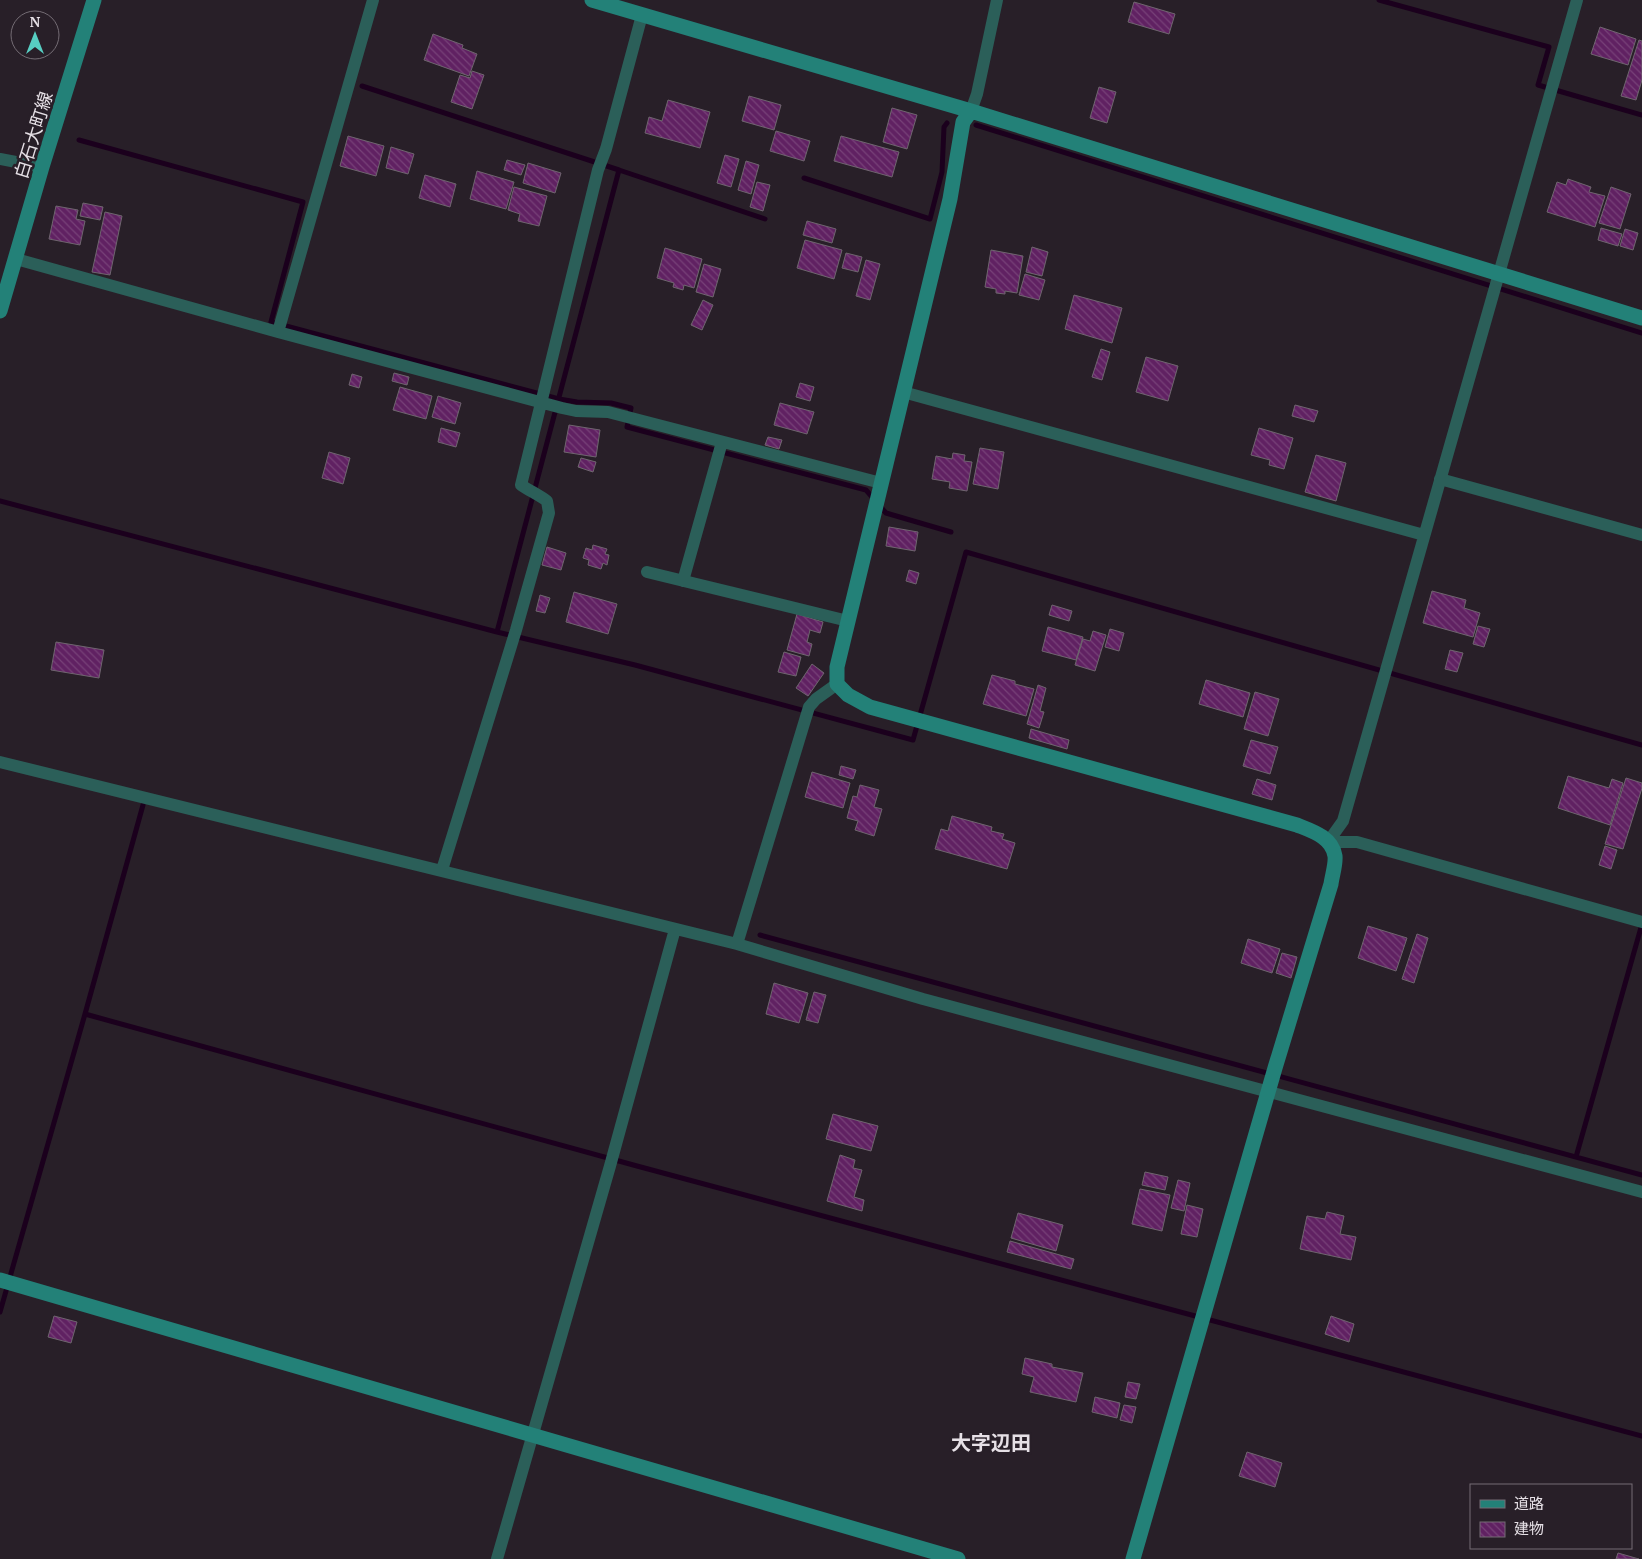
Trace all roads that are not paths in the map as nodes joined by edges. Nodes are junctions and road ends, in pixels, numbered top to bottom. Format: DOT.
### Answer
graph roads {
  1 [pos="94,0"];
  2 [pos="373,0"];
  3 [pos="592,0"];
  4 [pos="998,0"];
  5 [pos="1577,0"];
  6 [pos="642,15"];
  7 [pos="971,111"];
  8 [pos="0,159"];
  9 [pos="42,167"];
  10 [pos="16,259"];
  11 [pos="1496,282"];
  12 [pos="0,311"];
  13 [pos="1642,318"];
  14 [pos="279,327"];
  15 [pos="903,392"];
  16 [pos="541,402"];
  17 [pos="720,449"];
  18 [pos="1440,479"];
  19 [pos="881,483"];
  20 [pos="1642,534"];
  21 [pos="1424,535"];
  22 [pos="647,572"];
  23 [pos="683,581"];
  24 [pos="848,621"];
  25 [pos="837,684"];
  26 [pos="0,762"];
  27 [pos="1328,842"];
  28 [pos="442,870"];
  29 [pos="1640,921"];
  30 [pos="675,929"];
  31 [pos="737,944"];
  32 [pos="1272,1080"];
  33 [pos="1642,1192"];
  34 [pos="6,1282"];
  35 [pos="532,1435"];
  36 [pos="497,1559"];
  37 [pos="958,1559"];
  38 [pos="1133,1559"];
  1 -- 9 [label="street, 白石大町線"];
  2 -- 14 [label="street"];
  3 -- 6 [label="street"];
  4 -- 7 [label="street"];
  5 -- 11 [label="street"];
  6 -- 7 [label="street"];
  6 -- 16 [label="street"];
  7 -- 11 [label="street"];
  7 -- 15 [label="street"];
  8 -- 9 [label="street"];
  9 -- 10 [label="street, 白石大町線"];
  10 -- 12 [label="street, 白石大町線"];
  10 -- 14 [label="street"];
  11 -- 13 [label="street"];
  11 -- 18 [label="street"];
  14 -- 16 [label="street"];
  15 -- 19 [label="street"];
  15 -- 21 [label="street"];
  16 -- 17 [label="street"];
  16 -- 28 [label="street"];
  17 -- 19 [label="street"];
  17 -- 23 [label="street"];
  18 -- 20 [label="street"];
  18 -- 21 [label="street"];
  19 -- 24 [label="street"];
  21 -- 27 [label="street"];
  22 -- 23 [label="street"];
  23 -- 24 [label="street"];
  24 -- 25 [label="street"];
  25 -- 27 [label="street"];
  25 -- 31 [label="street"];
  26 -- 28 [label="street"];
  27 -- 29 [label="street"];
  27 -- 32 [label="street"];
  28 -- 30 [label="street"];
  30 -- 31 [label="street"];
  30 -- 35 [label="street"];
  31 -- 32 [label="street"];
  32 -- 33 [label="street"];
  32 -- 38 [label="street"];
  34 -- 35 [label="street"];
  35 -- 36 [label="street"];
  35 -- 37 [label="street"];
}
